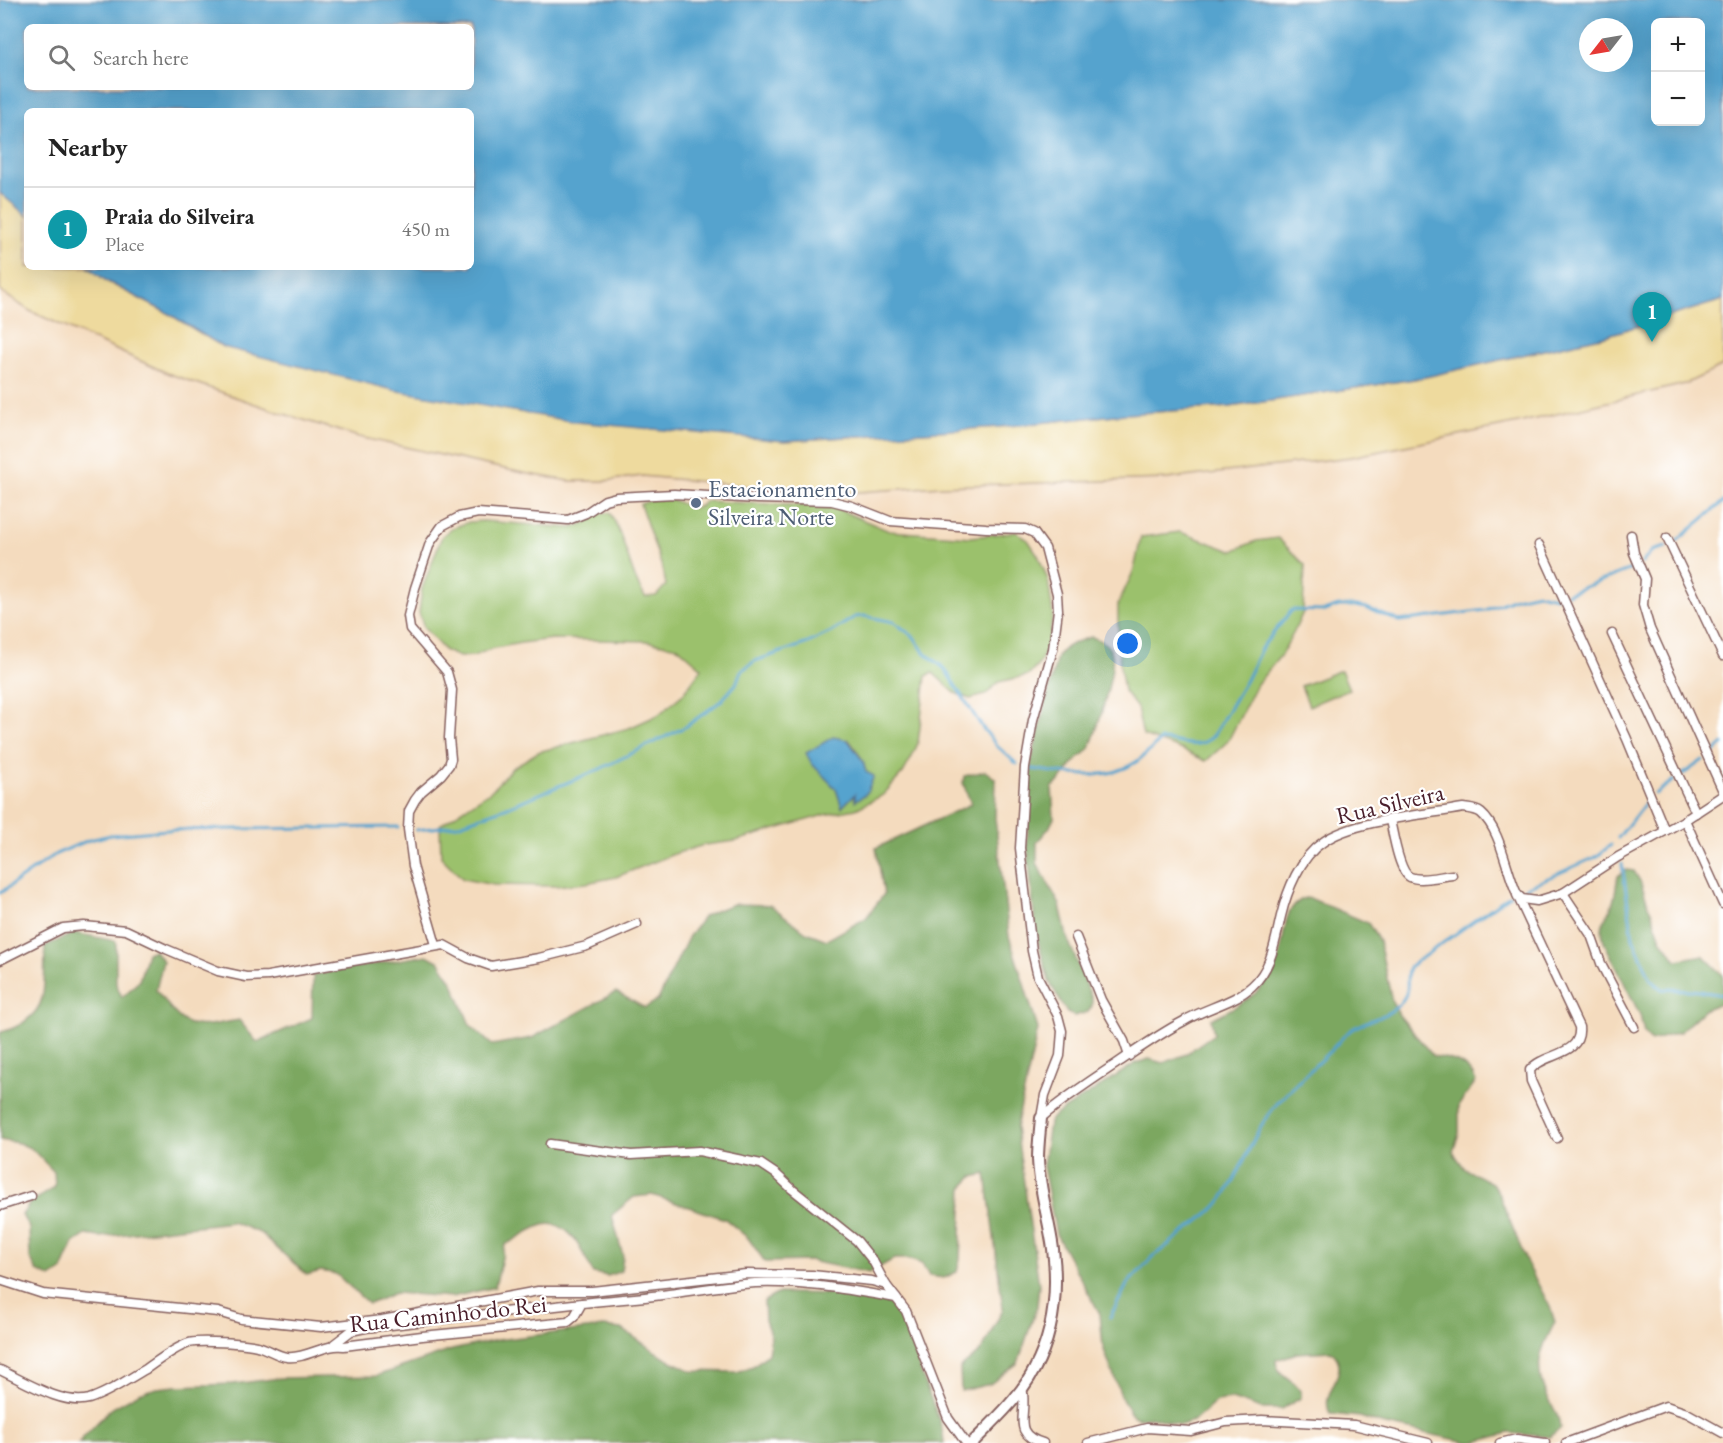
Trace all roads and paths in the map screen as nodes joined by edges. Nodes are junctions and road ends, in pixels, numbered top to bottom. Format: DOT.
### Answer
graph roads {
  1 [pos="1631,536"];
  2 [pos="1667,538"];
  3 [pos="1539,545"];
  4 [pos="1612,634"];
  5 [pos="1723,656"];
  6 [pos="1723,793"];
  7 [pos="1696,813"];
  8 [pos="1390,820"];
  9 [pos="1685,820"];
  10 [pos="1665,831"];
  11 [pos="1452,875"];
  12 [pos="1563,893"];
  13 [pos="1517,894"];
  14 [pos="1723,904"];
  15 [pos="637,924"];
  16 [pos="1076,937"];
  17 [pos="436,945"];
  18 [pos="0,960"];
  19 [pos="1634,1027"];
  20 [pos="1129,1056"];
  21 [pos="1041,1118"];
  22 [pos="1557,1138"];
  23 [pos="550,1144"];
  24 [pos="30,1196"];
  25 [pos="0,1206"];
  26 [pos="0,1281"];
  27 [pos="886,1285"];
  28 [pos="896,1298"];
  29 [pos="582,1303"];
  30 [pos="334,1344"];
  31 [pos="0,1370"];
  32 [pos="1022,1388"];
  33 [pos="1723,1433"];
  34 [pos="966,1443"];
  35 [pos="972,1443"];
  36 [pos="1044,1443"];
  37 [pos="1088,1443"];
  38 [pos="1428,1443"];
  39 [pos="1500,1443"];
  40 [pos="1545,1443"];
  41 [pos="1566,1443"];
  1 -- 6 [label="street"];
  2 -- 5 [label="street"];
  3 -- 10 [label="street"];
  4 -- 7 [label="street"];
  6 -- 7 [label="street"];
  7 -- 9 [label="street"];
  8 -- 11 [label="street"];
  8 -- 13 [label="street, Rua Silveira"];
  8 -- 20 [label="street, Rua Silveira"];
  9 -- 10 [label="street"];
  9 -- 14 [label="street"];
  10 -- 12 [label="street"];
  12 -- 13 [label="street"];
  12 -- 19 [label="street"];
  13 -- 22 [label="street"];
  15 -- 17 [label="street"];
  16 -- 20 [label="street"];
  17 -- 18 [label="street"];
  17 -- 21 [label="street"];
  20 -- 21 [label="street, Rua Silveira"];
  21 -- 32 [label="street"];
  23 -- 27 [label="street"];
  24 -- 25 [label="street"];
  26 -- 27 [label="street"];
  27 -- 28 [label="street"];
  28 -- 29 [label="street, Rua Caminho do Rei"];
  28 -- 34 [label="street"];
  29 -- 30 [label="street"];
  29 -- 30 [label="street, Rua Caminho do Rei"];
  30 -- 31 [label="street, Rua Caminho do Rei"];
  32 -- 35 [label="street"];
  32 -- 36 [label="street"];
  33 -- 41 [label="street"];
  37 -- 38 [label="street"];
  39 -- 40 [label="street"];
}
